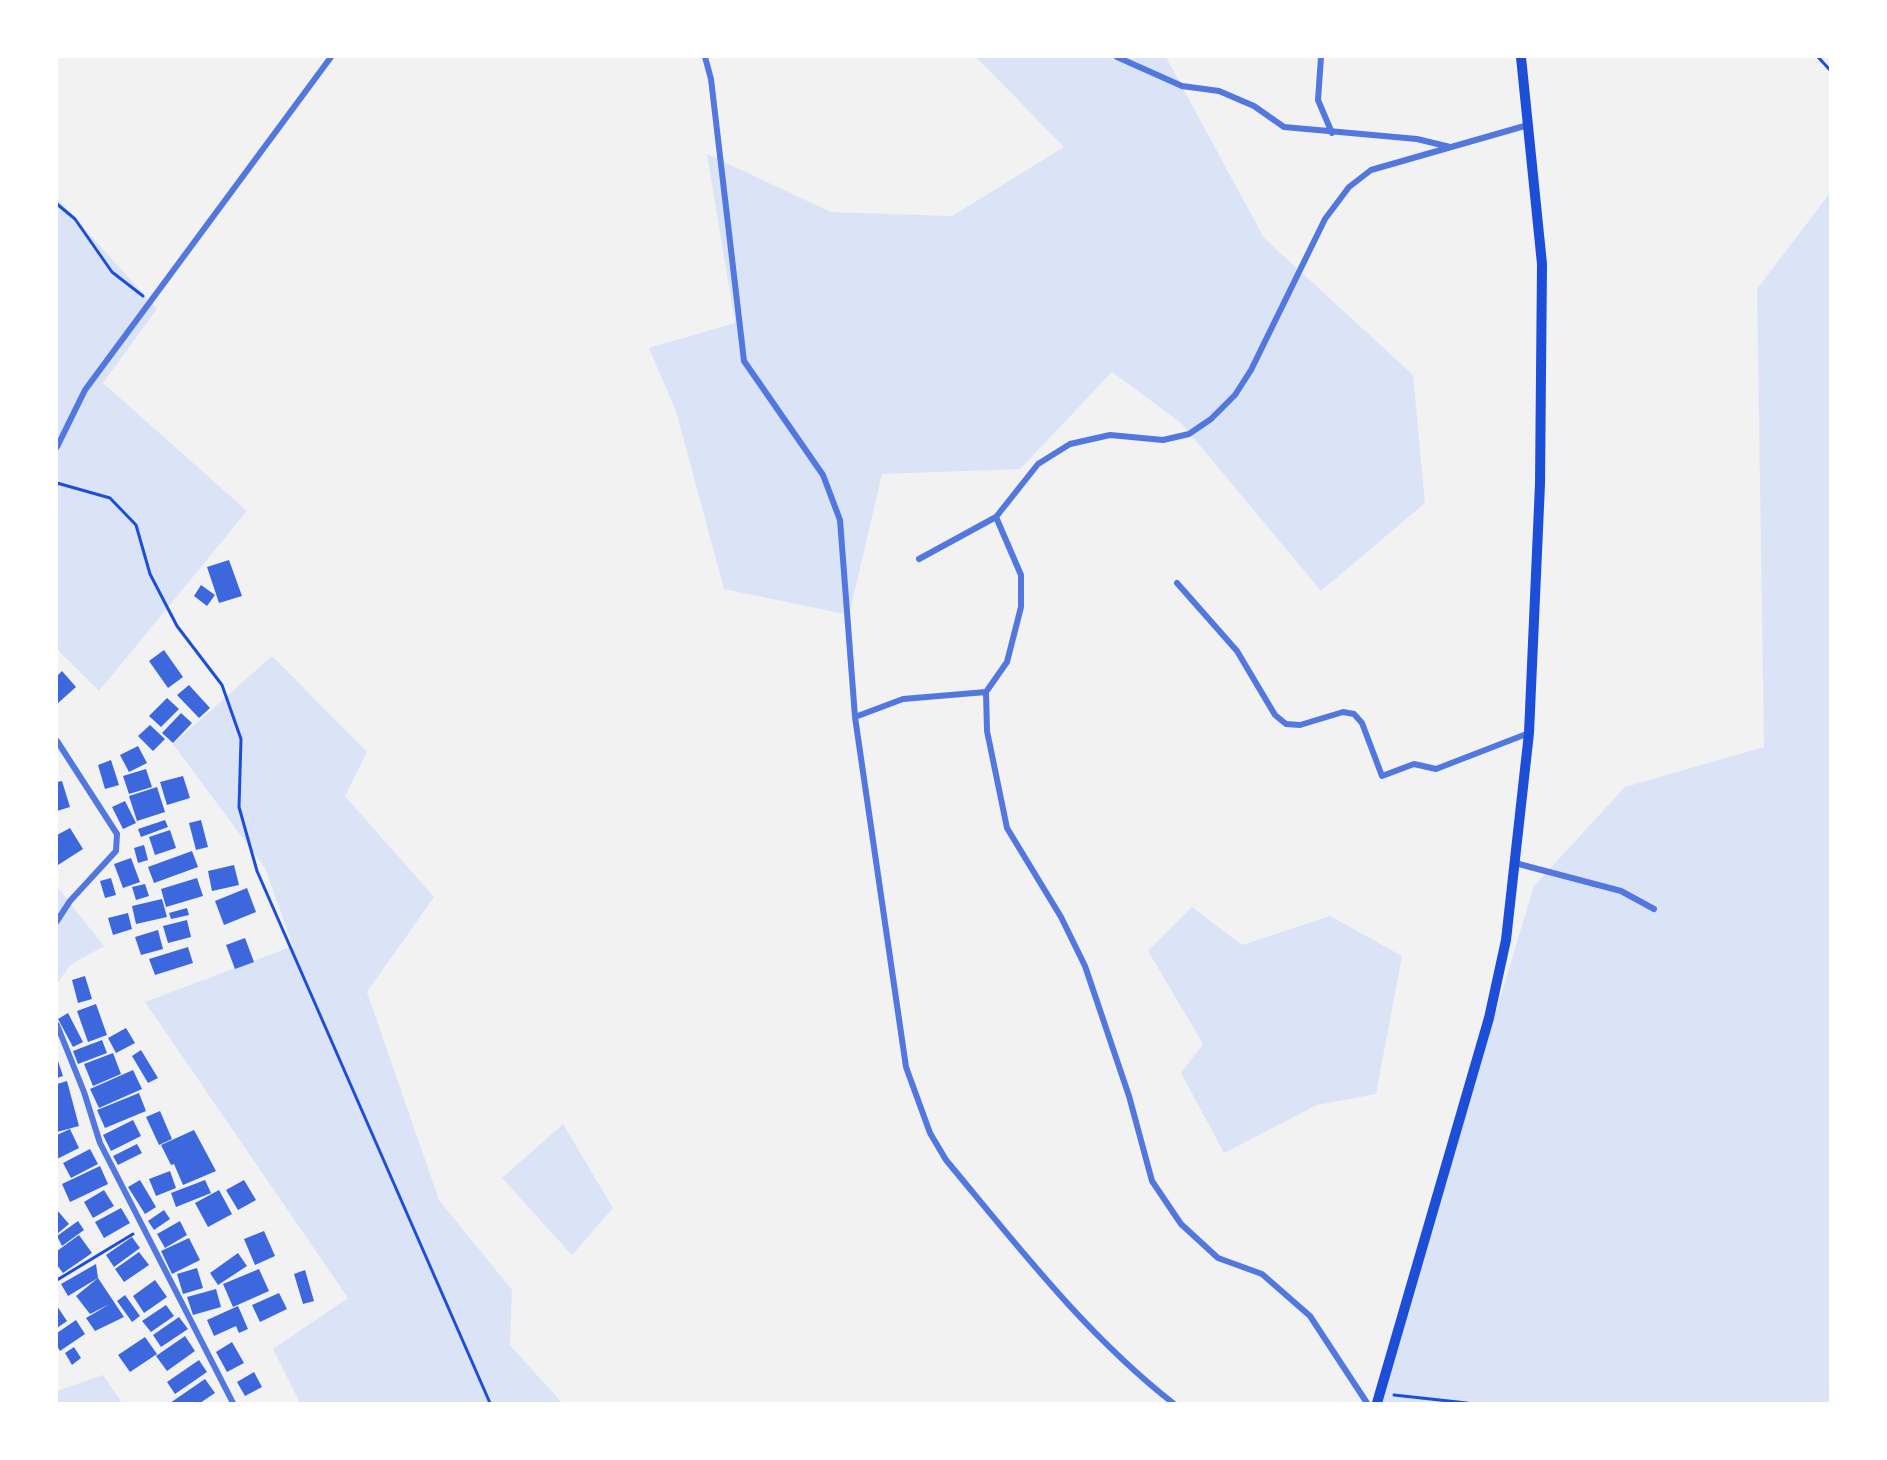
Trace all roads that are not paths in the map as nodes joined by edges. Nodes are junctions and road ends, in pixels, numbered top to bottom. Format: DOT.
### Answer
graph roads {
  1 [pos="331,57"];
  2 [pos="705,57"];
  3 [pos="1117,57"];
  4 [pos="1321,57"];
  5 [pos="1521,57"];
  6 [pos="1528,125"];
  7 [pos="1332,133"];
  8 [pos="1450,147"];
  9 [pos="57,447"];
  10 [pos="996,517"];
  11 [pos="919,559"];
  12 [pos="1177,583"];
  13 [pos="986,693"];
  14 [pos="855,717"];
  15 [pos="1529,733"];
  16 [pos="57,741"];
  17 [pos="1515,863"];
  18 [pos="1654,909"];
  19 [pos="57,921"];
  20 [pos="57,1025"];
  21 [pos="1378,1398"];
  22 [pos="234,1403"];
  23 [pos="1173,1403"];
  24 [pos="1367,1403"];
  1 -- 9 [label="street"];
  2 -- 14 [label="street"];
  3 -- 7 [label="street"];
  4 -- 7 [label="street"];
  5 -- 6 [label="main road"];
  6 -- 8 [label="street"];
  6 -- 15 [label="main road"];
  7 -- 8 [label="street"];
  8 -- 10 [label="street"];
  10 -- 11 [label="street"];
  10 -- 13 [label="street"];
  12 -- 15 [label="street"];
  13 -- 14 [label="street"];
  13 -- 24 [label="street"];
  14 -- 23 [label="street"];
  15 -- 17 [label="main road"];
  16 -- 19 [label="street"];
  17 -- 18 [label="street"];
  17 -- 21 [label="main road"];
  20 -- 22 [label="street"];
}
